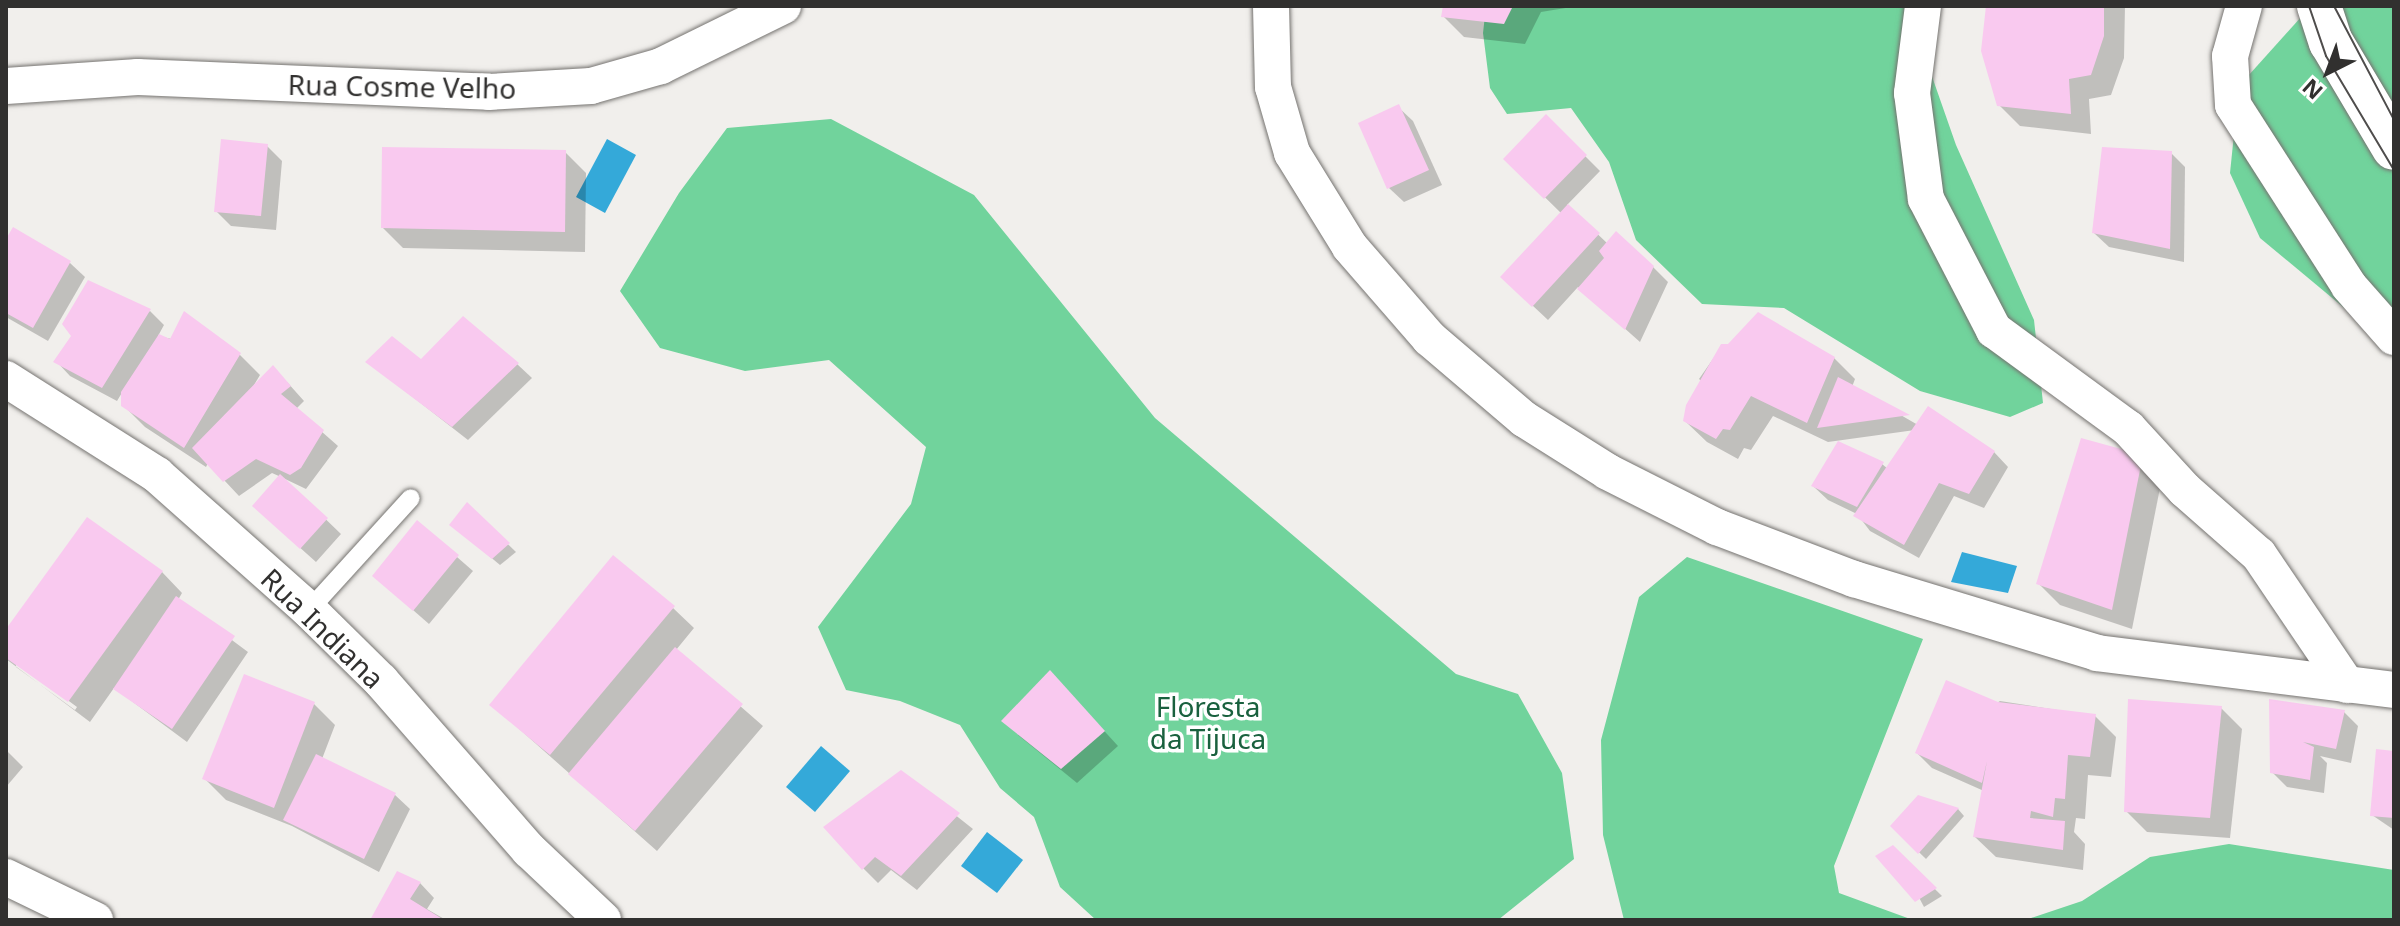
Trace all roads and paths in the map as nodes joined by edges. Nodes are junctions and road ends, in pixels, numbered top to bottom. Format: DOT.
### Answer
graph roads {
  1 [pos="783,6"];
  2 [pos="1271,6"];
  3 [pos="1923,6"];
  4 [pos="2244,6"];
  5 [pos="2319,6"];
  6 [pos="6,86"];
  7 [pos="2394,148"];
  8 [pos="2394,337"];
  9 [pos="6,379"];
  10 [pos="411,498"];
  11 [pos="309,610"];
  12 [pos="2347,685"];
  13 [pos="2394,690"];
  14 [pos="6,877"];
  15 [pos="95,920"];
  16 [pos="603,920"];
  1 -- 6 [label="street, Rua Cosme Velho"];
  2 -- 12 [label="street"];
  3 -- 12 [label="street"];
  4 -- 8 [label="street"];
  5 -- 7 [label="street"];
  9 -- 11 [label="street, Rua Indiana"];
  10 -- 11 [label="lane"];
  11 -- 16 [label="street, Rua Indiana"];
  12 -- 13 [label="street"];
  14 -- 15 [label="street"];
}
